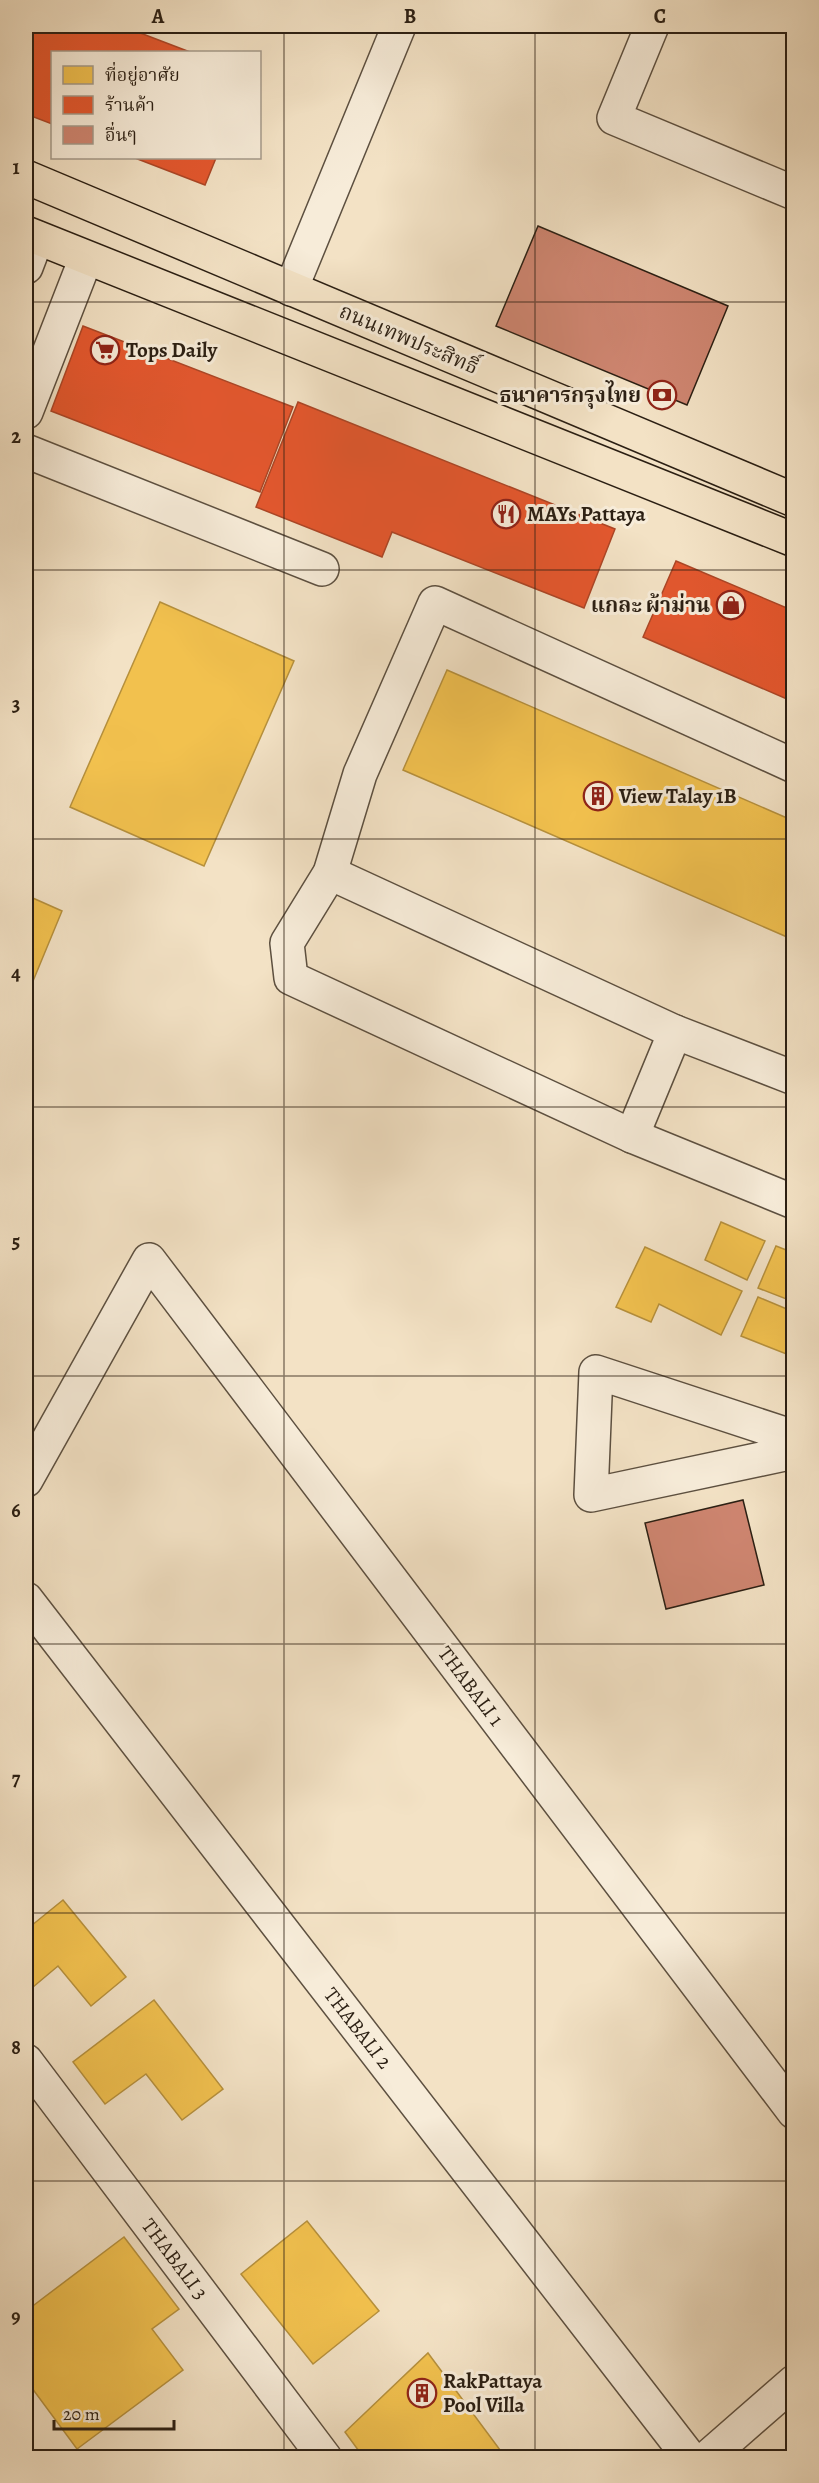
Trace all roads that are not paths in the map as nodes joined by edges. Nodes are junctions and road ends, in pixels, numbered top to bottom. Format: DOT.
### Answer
graph roads {
  1 [pos="399,26"];
  2 [pos="652,26"];
  3 [pos="26,177"];
  4 [pos="794,193"];
  5 [pos="29,246"];
  6 [pos="86,258"];
  7 [pos="291,289"];
  8 [pos="26,412"];
  9 [pos="26,451"];
  10 [pos="794,500"];
  11 [pos="794,540"];
  12 [pos="322,569"];
  13 [pos="794,766"];
  14 [pos="330,873"];
  15 [pos="675,1032"];
  16 [pos="794,1078"];
  17 [pos="632,1136"];
  18 [pos="794,1202"];
  19 [pos="794,1437"];
  20 [pos="794,1452"];
  21 [pos="26,1480"];
  22 [pos="26,1599"];
  23 [pos="26,2061"];
  24 [pos="794,2112"];
  25 [pos="794,2382"];
  26 [pos="325,2457"];
  27 [pos="690,2457"];
  28 [pos="707,2457"];
  1 -- 7 [label="street"];
  2 -- 4 [label="street"];
  3 -- 7 [label="main road, ถนนเทพประสิทธิ์"];
  5 -- 6 [label="main road, ถนนเทพประสิทธิ์"];
  6 -- 8 [label="street"];
  6 -- 11 [label="main road, ถนนเทพประสิทธิ์"];
  7 -- 10 [label="main road, ถนนเทพประสิทธิ์"];
  9 -- 12 [label="street"];
  13 -- 14 [label="street"];
  14 -- 15 [label="street"];
  14 -- 17 [label="street"];
  15 -- 16 [label="street"];
  15 -- 17 [label="street"];
  17 -- 18 [label="street"];
  19 -- 20 [label="street"];
  21 -- 24 [label="street, THABALI 1"];
  22 -- 27 [label="street, THABALI 2"];
  23 -- 26 [label="street, THABALI 3"];
  25 -- 28 [label="street"];
}
